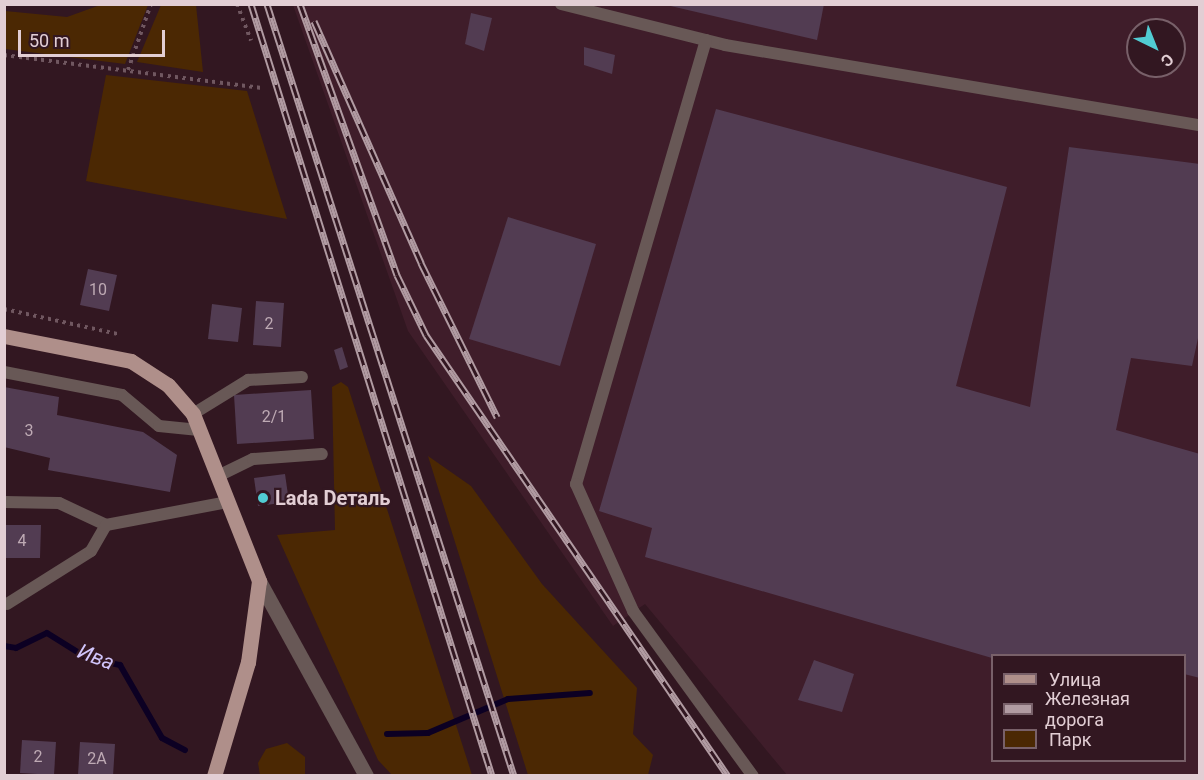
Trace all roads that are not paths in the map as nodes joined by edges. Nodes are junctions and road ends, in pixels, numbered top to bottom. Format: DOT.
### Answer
graph roads {
  1 [pos="561,4"];
  2 [pos="706,40"];
  3 [pos="1200,125"];
  4 [pos="4,336"];
  5 [pos="4,372"];
  6 [pos="302,376"];
  7 [pos="193,414"];
  8 [pos="199,430"];
  9 [pos="322,454"];
  10 [pos="218,476"];
  11 [pos="4,502"];
  12 [pos="228,502"];
  13 [pos="106,525"];
  14 [pos="259,580"];
  15 [pos="7,604"];
  16 [pos="214,776"];
  17 [pos="366,776"];
  18 [pos="753,776"];
  1 -- 2 [label="lane"];
  2 -- 3 [label="lane"];
  2 -- 18 [label="lane"];
  4 -- 7 [label="main road"];
  5 -- 8 [label="lane"];
  6 -- 7 [label="lane"];
  7 -- 8 [label="main road"];
  8 -- 10 [label="main road"];
  9 -- 10 [label="lane"];
  10 -- 12 [label="main road"];
  11 -- 13 [label="lane"];
  12 -- 13 [label="lane"];
  12 -- 14 [label="main road"];
  13 -- 15 [label="lane"];
  14 -- 16 [label="main road"];
  14 -- 17 [label="street"];
}
